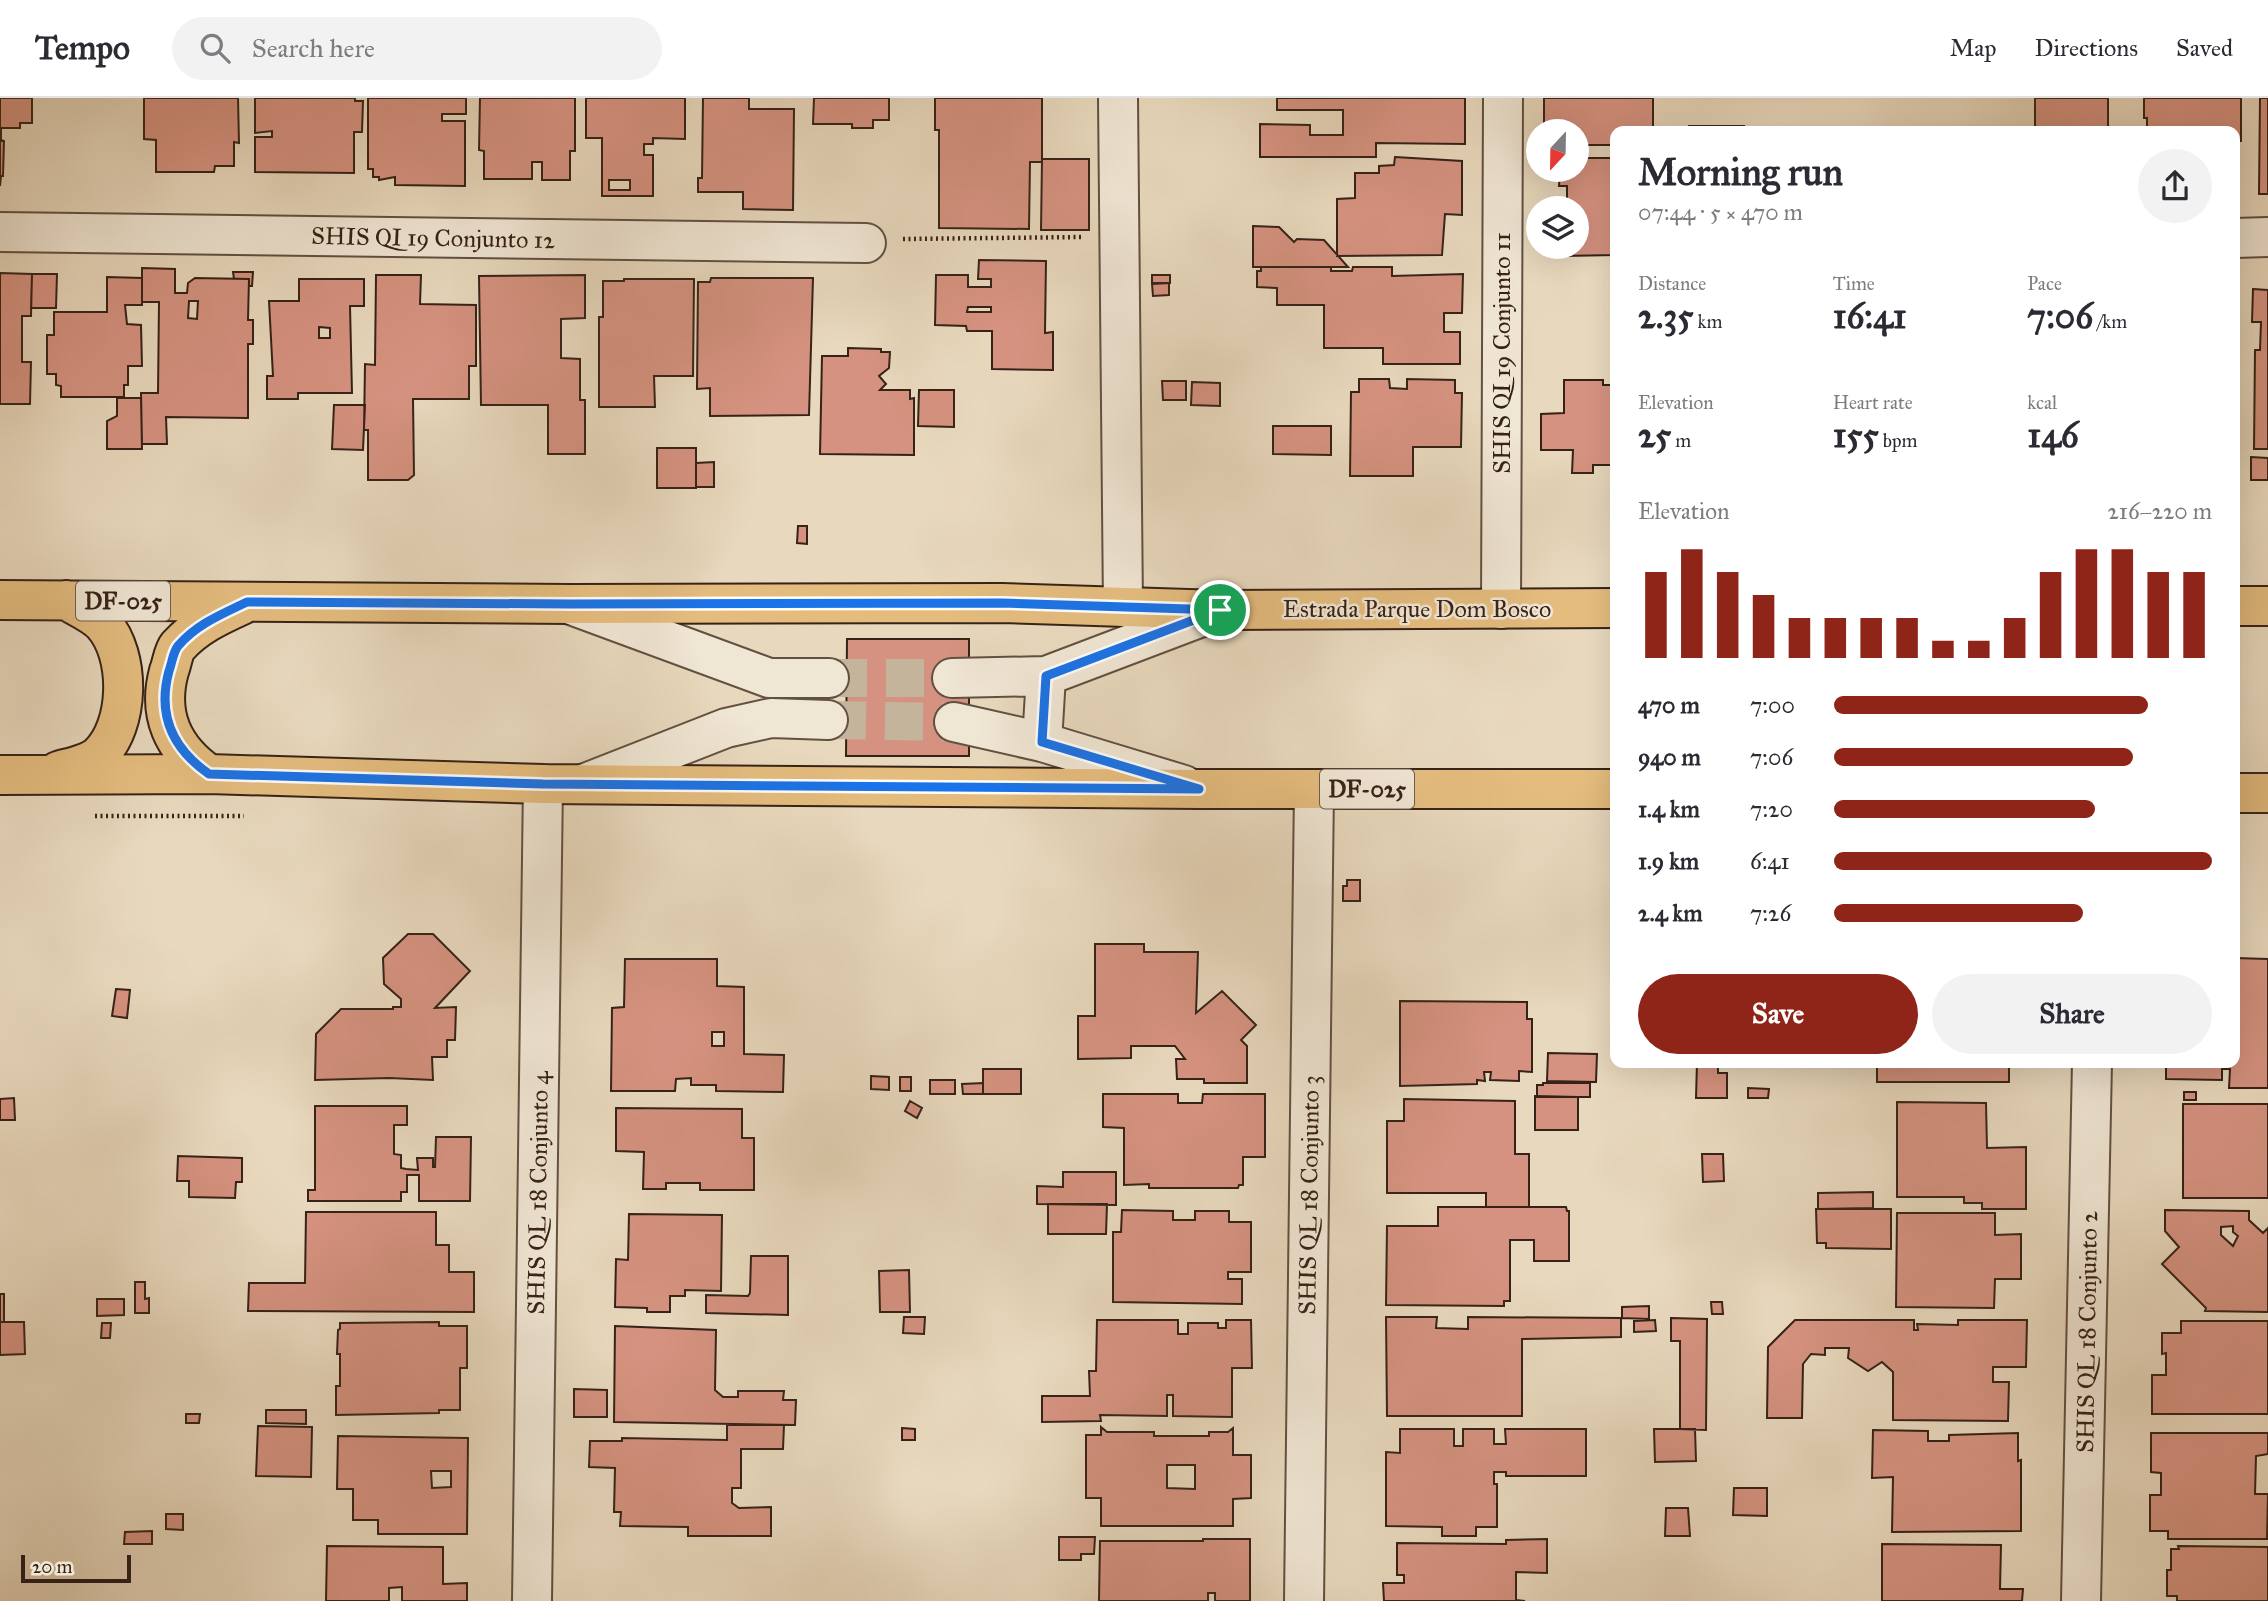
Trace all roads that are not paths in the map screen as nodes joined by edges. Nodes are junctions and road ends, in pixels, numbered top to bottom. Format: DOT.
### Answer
graph roads {
  1 [pos="1118,98"];
  2 [pos="1503,98"];
  3 [pos="0,232"];
  4 [pos="2240,237"];
  5 [pos="2268,237"];
  6 [pos="866,243"];
  7 [pos="0,600"];
  8 [pos="66,600"];
  9 [pos="247,602"];
  10 [pos="570,604"];
  11 [pos="2240,606"];
  12 [pos="2268,606"];
  13 [pos="1123,607"];
  14 [pos="1610,608"];
  15 [pos="1501,609"];
  16 [pos="1220,610"];
  17 [pos="1046,676"];
  18 [pos="769,678"];
  19 [pos="829,678"];
  20 [pos="953,678"];
  21 [pos="771,718"];
  22 [pos="828,720"];
  23 [pos="954,722"];
  24 [pos="1042,742"];
  25 [pos="209,774"];
  26 [pos="0,775"];
  27 [pos="43,775"];
  28 [pos="543,784"];
  29 [pos="583,784"];
  30 [pos="1199,789"];
  31 [pos="1314,789"];
  32 [pos="1610,789"];
  33 [pos="2240,793"];
  34 [pos="2268,793"];
  35 [pos="2092,1068"];
  36 [pos="532,1601"];
  37 [pos="1304,1601"];
  38 [pos="2081,1601"];
  1 -- 13 [label="street"];
  2 -- 15 [label="street, SHIS QI 19 Conjunto 11"];
  3 -- 6 [label="street, SHIS QI 19 Conjunto 12"];
  4 -- 5 [label="street"];
  7 -- 8 [label="main road, Estrada Parque Dom Bosco / DF-025"];
  8 -- 9 [label="main road, Estrada Parque Dom Bosco / DF-025"];
  8 -- 27 [label="main road"];
  9 -- 10 [label="main road, Estrada Parque Dom Bosco / DF-025"];
  9 -- 25 [label="main road"];
  10 -- 13 [label="main road, Estrada Parque Dom Bosco / DF-025"];
  10 -- 18 [label="street"];
  11 -- 12 [label="main road"];
  13 -- 16 [label="main road, Estrada Parque Dom Bosco / DF-025"];
  14 -- 15 [label="main road, Estrada Parque Dom Bosco / DF-025"];
  15 -- 16 [label="main road, Estrada Parque Dom Bosco / DF-025"];
  16 -- 17 [label="street"];
  17 -- 20 [label="street"];
  17 -- 24 [label="street"];
  18 -- 19 [label="street"];
  18 -- 21 [label="street"];
  21 -- 22 [label="street"];
  21 -- 29 [label="street"];
  23 -- 24 [label="street"];
  24 -- 30 [label="street"];
  25 -- 27 [label="main road, DF-025"];
  25 -- 28 [label="main road, DF-025"];
  26 -- 27 [label="main road, DF-025"];
  28 -- 29 [label="main road, DF-025"];
  28 -- 36 [label="street, SHIS QL 18 Conjunto 4"];
  29 -- 30 [label="main road, DF-025"];
  30 -- 31 [label="main road, DF-025"];
  31 -- 32 [label="main road, DF-025"];
  31 -- 37 [label="street, SHIS QL 18 Conjunto 3"];
  33 -- 34 [label="main road"];
  35 -- 38 [label="street, SHIS QL 18 Conjunto 2"];
}
